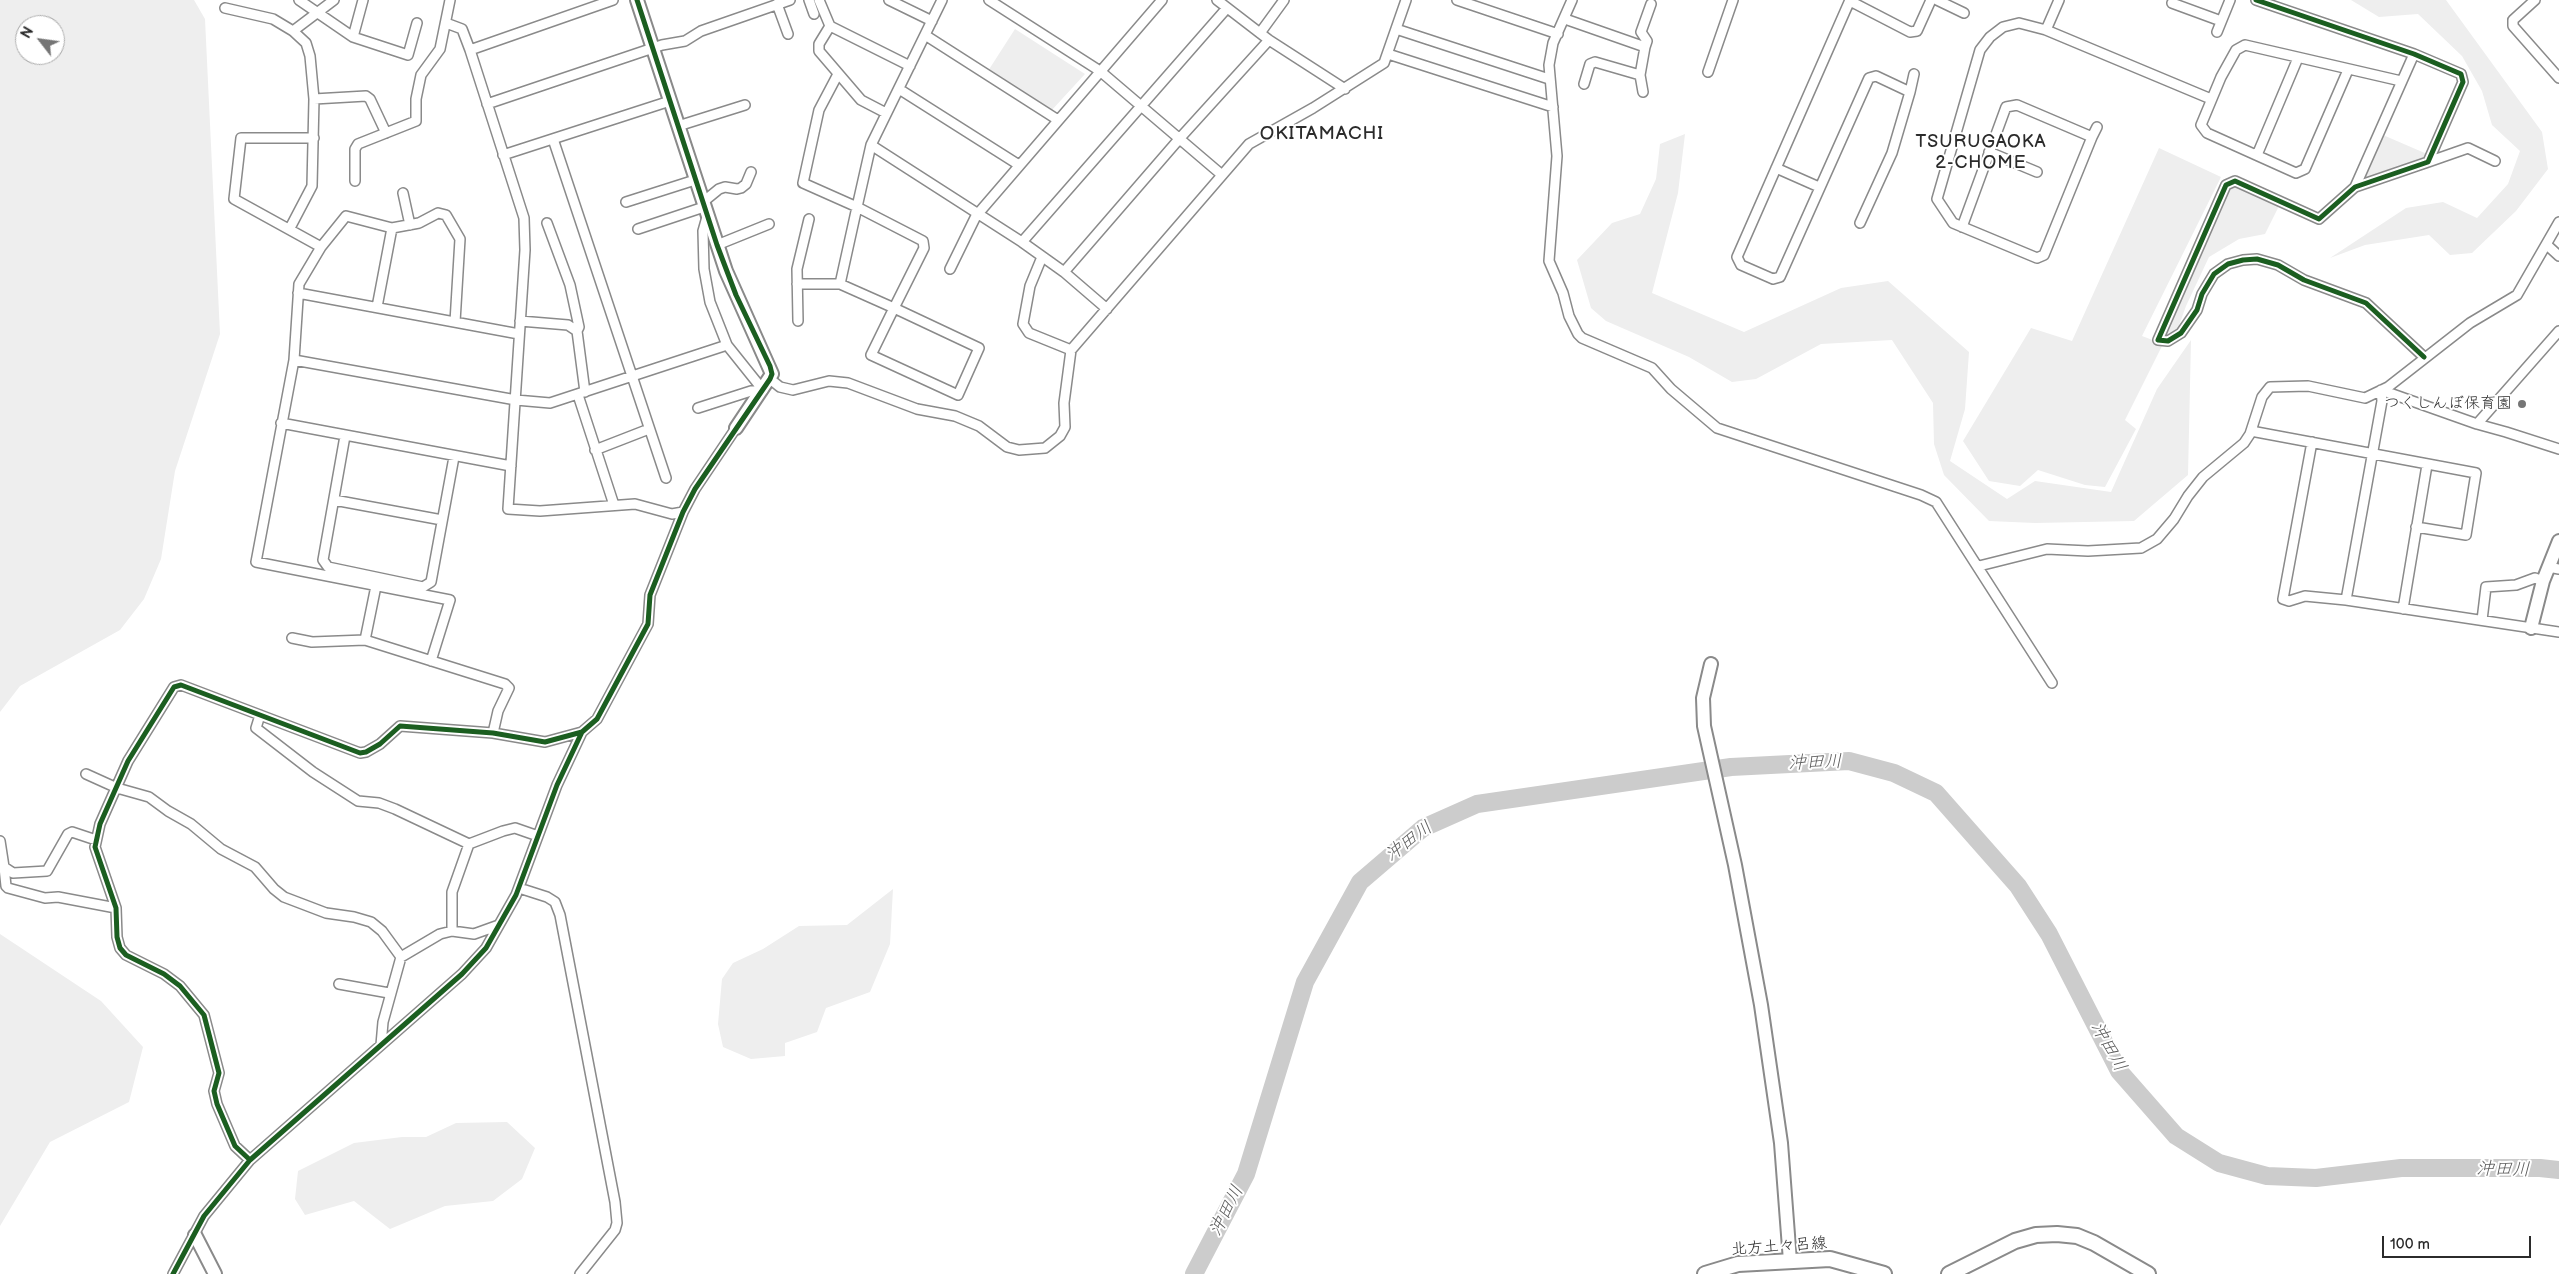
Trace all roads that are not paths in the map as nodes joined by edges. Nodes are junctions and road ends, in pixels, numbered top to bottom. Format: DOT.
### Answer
graph roads {
  1 [pos="299,0"];
  2 [pos="334,0"];
  3 [pos="363,0"];
  4 [pos="450,0"];
  5 [pos="613,0"];
  6 [pos="636,0"];
  7 [pos="790,0"];
  8 [pos="809,0"];
  9 [pos="819,0"];
  10 [pos="889,0"];
  11 [pos="942,0"];
  12 [pos="989,0"];
  13 [pos="1162,0"];
  14 [pos="1217,0"];
  15 [pos="1284,0"];
  16 [pos="1406,0"];
  17 [pos="1457,0"];
  18 [pos="1572,0"];
  19 [pos="1734,0"];
  20 [pos="1850,0"];
  21 [pos="1930,0"];
  22 [pos="1937,0"];
  23 [pos="2059,0"];
  24 [pos="2230,0"];
  25 [pos="2256,0"];
  26 [pos="2535,0"];
  27 [pos="2172,3"];
  28 [pos="762,4"];
  29 [pos="777,4"];
  30 [pos="1650,4"];
  31 [pos="225,8"];
  32 [pos="1227,8"];
  33 [pos="318,13"];
  34 [pos="1964,13"];
  35 [pos="814,14"];
  36 [pos="1565,19"];
  37 [pos="932,21"];
  38 [pos="2221,21"];
  39 [pos="417,22"];
  40 [pos="446,23"];
  41 [pos="830,26"];
  42 [pos="1396,30"];
  43 [pos="2046,30"];
  44 [pos="293,31"];
  45 [pos="2217,32"];
  46 [pos="1260,33"];
  47 [pos="788,34"];
  48 [pos="1558,34"];
  49 [pos="925,35"];
  50 [pos="352,36"];
  51 [pos="1269,40"];
  52 [pos="1645,47"];
  53 [pos="654,48"];
  54 [pos="470,50"];
  55 [pos="1388,54"];
  56 [pos="2414,54"];
  57 [pos="2298,58"];
  58 [pos="910,66"];
  59 [pos="2348,70"];
  60 [pos="1100,71"];
  61 [pos="1708,72"];
  62 [pos="838,74"];
  63 [pos="1914,74"];
  64 [pos="1640,75"];
  65 [pos="2559,78"];
  66 [pos="1549,79"];
  67 [pos="2401,81"];
  68 [pos="1584,84"];
  69 [pos="899,89"];
  70 [pos="1345,89"];
  71 [pos="1643,92"];
  72 [pos="1910,92"];
  73 [pos="2211,99"];
  74 [pos="314,100"];
  75 [pos="670,101"];
  76 [pos="487,104"];
  77 [pos="1141,104"];
  78 [pos="745,105"];
  79 [pos="1552,107"];
  80 [pos="886,113"];
  81 [pos="1058,120"];
  82 [pos="678,126"];
  83 [pos="2097,127"];
  84 [pos="386,133"];
  85 [pos="314,138"];
  86 [pos="1180,138"];
  87 [pos="2092,138"];
  88 [pos="553,140"];
  89 [pos="871,145"];
  90 [pos="1989,152"];
  91 [pos="503,155"];
  92 [pos="2257,155"];
  93 [pos="2495,161"];
  94 [pos="2428,162"];
  95 [pos="1019,165"];
  96 [pos="1776,168"];
  97 [pos="752,172"];
  98 [pos="2037,172"];
  99 [pos="1222,175"];
  100 [pos="695,180"];
  101 [pos="355,181"];
  102 [pos="1819,187"];
  103 [pos="2355,187"];
  104 [pos="403,193"];
  105 [pos="626,202"];
  106 [pos="857,207"];
  107 [pos="705,209"];
  108 [pos="979,213"];
  109 [pos="809,220"];
  110 [pos="2559,222"];
  111 [pos="547,223"];
  112 [pos="1860,223"];
  113 [pos="769,224"];
  114 [pos="410,225"];
  115 [pos="1962,227"];
  116 [pos="290,228"];
  117 [pos="392,228"];
  118 [pos="638,229"];
  119 [pos="1022,242"];
  120 [pos="717,245"];
  121 [pos="2547,245"];
  122 [pos="321,247"];
  123 [pos="2559,256"];
  124 [pos="1042,257"];
  125 [pos="950,269"];
  126 [pos="1064,272"];
  127 [pos="797,284"];
  128 [pos="840,284"];
  129 [pos="298,293"];
  130 [pos="377,307"];
  131 [pos="894,308"];
  132 [pos="1107,309"];
  133 [pos="520,321"];
  134 [pos="798,321"];
  135 [pos="455,322"];
  136 [pos="577,330"];
  137 [pos="2559,331"];
  138 [pos="520,334"];
  139 [pos="727,345"];
  140 [pos="1071,350"];
  141 [pos="2424,357"];
  142 [pos="294,360"];
  143 [pos="632,376"];
  144 [pos="770,379"];
  145 [pos="763,390"];
  146 [pos="2381,390"];
  147 [pos="582,394"];
  148 [pos="516,400"];
  149 [pos="698,408"];
  150 [pos="281,423"];
  151 [pos="2477,424"];
  152 [pos="649,428"];
  153 [pos="736,428"];
  154 [pos="2251,431"];
  155 [pos="345,436"];
  156 [pos="2312,442"];
  157 [pos="595,450"];
  158 [pos="2559,450"];
  159 [pos="2371,454"];
  160 [pos="454,457"];
  161 [pos="2426,464"];
  162 [pos="511,466"];
  163 [pos="666,478"];
  164 [pos="334,500"];
  165 [pos="614,505"];
  166 [pos="683,512"];
  167 [pos="442,520"];
  168 [pos="2416,527"];
  169 [pos="2559,541"];
  170 [pos="1979,566"];
  171 [pos="2553,568"];
  172 [pos="2543,581"];
  173 [pos="376,586"];
  174 [pos="2346,600"];
  175 [pos="2403,609"];
  176 [pos="2482,620"];
  177 [pos="2530,628"];
  178 [pos="2559,632"];
  179 [pos="292,638"];
  180 [pos="366,640"];
  181 [pos="431,661"];
  182 [pos="1711,664"];
  183 [pos="2052,683"];
  184 [pos="260,715"];
  185 [pos="582,732"];
  186 [pos="493,734"];
  187 [pos="86,774"];
  188 [pos="117,788"];
  189 [pos="538,836"];
  190 [pos="96,840"];
  191 [pos="0,841"];
  192 [pos="469,844"];
  193 [pos="4,868"];
  194 [pos="519,888"];
  195 [pos="116,908"];
  196 [pos="499,925"];
  197 [pos="452,931"];
  198 [pos="401,956"];
  199 [pos="339,984"];
  200 [pos="389,993"];
  201 [pos="381,1045"];
  202 [pos="250,1160"];
  203 [pos="195,1235"];
  204 [pos="1790,1260"];
  205 [pos="2140,1272"];
  206 [pos="173,1274"];
  207 [pos="215,1274"];
  208 [pos="580,1274"];
  209 [pos="1705,1274"];
  210 [pos="1884,1274"];
  211 [pos="1949,1274"];
  1 -- 33 [label="street"];
  2 -- 33 [label="street"];
  3 -- 50 [label="street"];
  4 -- 40 [label="street"];
  5 -- 54 [label="street"];
  6 -- 53 [label="street"];
  7 -- 29 [label="street"];
  8 -- 35 [label="street"];
  9 -- 41 [label="street"];
  10 -- 37 [label="street"];
  11 -- 37 [label="street"];
  12 -- 60 [label="street"];
  13 -- 60 [label="street"];
  14 -- 32 [label="street"];
  15 -- 46 [label="street"];
  16 -- 42 [label="street"];
  17 -- 48 [label="street"];
  18 -- 36 [label="street"];
  19 -- 61 [label="street"];
  20 -- 21 [label="street"];
  20 -- 96 [label="street"];
  22 -- 34 [label="street"];
  23 -- 43 [label="street"];
  24 -- 38 [label="street"];
  25 -- 56 [label="street"];
  26 -- 65 [label="street"];
  27 -- 38 [label="street"];
  28 -- 29 [label="street"];
  28 -- 53 [label="street"];
  29 -- 47 [label="street"];
  30 -- 52 [label="street"];
  31 -- 44 [label="street"];
  32 -- 46 [label="street"];
  32 -- 77 [label="street"];
  33 -- 44 [label="street"];
  33 -- 50 [label="street"];
  36 -- 48 [label="street"];
  36 -- 52 [label="street"];
  37 -- 49 [label="street"];
  38 -- 45 [label="street"];
  39 -- 50 [label="street"];
  40 -- 54 [label="street"];
  40 -- 84 [label="street"];
  41 -- 58 [label="street"];
  41 -- 62 [label="street"];
  42 -- 55 [label="street"];
  42 -- 66 [label="street"];
  43 -- 73 [label="street"];
  43 -- 115 [label="street"];
  44 -- 74 [label="street"];
  46 -- 51 [label="street"];
  48 -- 66 [label="street"];
  49 -- 58 [label="street"];
  49 -- 81 [label="street"];
  51 -- 70 [label="street"];
  51 -- 86 [label="street"];
  52 -- 64 [label="street"];
  53 -- 75 [label="street"];
  53 -- 76 [label="street"];
  54 -- 76 [label="street"];
  55 -- 70 [label="street"];
  55 -- 79 [label="street"];
  56 -- 67 [label="street"];
  56 -- 94 [label="street"];
  57 -- 59 [label="street"];
  57 -- 73 [label="street"];
  57 -- 92 [label="street"];
  58 -- 69 [label="street"];
  59 -- 67 [label="street"];
  59 -- 92 [label="street"];
  60 -- 77 [label="street"];
  60 -- 81 [label="street"];
  62 -- 80 [label="street"];
  62 -- 106 [label="street"];
  63 -- 72 [label="street"];
  64 -- 68 [label="street"];
  64 -- 71 [label="street"];
  66 -- 79 [label="street"];
  67 -- 103 [label="street"];
  69 -- 80 [label="street"];
  69 -- 95 [label="street"];
  70 -- 99 [label="street"];
  72 -- 102 [label="street"];
  72 -- 112 [label="street"];
  73 -- 92 [label="street"];
  74 -- 84 [label="street"];
  74 -- 85 [label="street"];
  75 -- 82 [label="street"];
  75 -- 88 [label="street"];
  76 -- 91 [label="street"];
  77 -- 86 [label="street"];
  77 -- 119 [label="street"];
  78 -- 82 [label="street"];
  79 -- 170 [label="street"];
  80 -- 89 [label="street"];
  81 -- 95 [label="street"];
  82 -- 100 [label="street"];
  83 -- 87 [label="street"];
  84 -- 101 [label="street"];
  85 -- 116 [label="street"];
  85 -- 116 [label="street"];
  86 -- 99 [label="street"];
  86 -- 126 [label="street"];
  87 -- 90 [label="street"];
  87 -- 115 [label="street"];
  88 -- 91 [label="street"];
  88 -- 143 [label="street"];
  89 -- 106 [label="street"];
  89 -- 108 [label="street"];
  90 -- 98 [label="street"];
  90 -- 115 [label="street"];
  91 -- 133 [label="street"];
  93 -- 94 [label="street"];
  94 -- 103 [label="street"];
  95 -- 108 [label="street"];
  96 -- 102 [label="street"];
  96 -- 102 [label="street"];
  97 -- 107 [label="street"];
  99 -- 132 [label="street"];
  100 -- 105 [label="street"];
  100 -- 107 [label="street"];
  103 -- 141 [label="street"];
  104 -- 114 [label="street"];
  106 -- 128 [label="street"];
  106 -- 131 [label="street"];
  107 -- 118 [label="street"];
  107 -- 120 [label="street"];
  107 -- 139 [label="street"];
  108 -- 119 [label="street"];
  108 -- 125 [label="street"];
  109 -- 127 [label="street"];
  110 -- 121 [label="street"];
  111 -- 136 [label="street"];
  113 -- 120 [label="street"];
  114 -- 117 [label="street"];
  114 -- 135 [label="street"];
  116 -- 122 [label="street"];
  117 -- 122 [label="street"];
  117 -- 130 [label="street"];
  119 -- 124 [label="street"];
  120 -- 144 [label="street"];
  121 -- 123 [label="street"];
  121 -- 141 [label="street"];
  122 -- 129 [label="street"];
  124 -- 126 [label="street"];
  124 -- 140 [label="street"];
  126 -- 132 [label="street"];
  127 -- 128 [label="street"];
  127 -- 134 [label="street"];
  128 -- 131 [label="street"];
  129 -- 130 [label="street"];
  129 -- 142 [label="street"];
  130 -- 135 [label="street"];
  131 -- 131 [label="street"];
  132 -- 140 [label="street"];
  133 -- 136 [label="street"];
  133 -- 138 [label="street"];
  135 -- 138 [label="street"];
  136 -- 147 [label="street"];
  137 -- 151 [label="street"];
  138 -- 148 [label="street"];
  139 -- 143 [label="street"];
  139 -- 145 [label="street"];
  140 -- 144 [label="street"];
  141 -- 146 [label="street"];
  142 -- 148 [label="street"];
  142 -- 150 [label="street"];
  143 -- 147 [label="street"];
  143 -- 152 [label="street"];
  144 -- 145 [label="street"];
  145 -- 149 [label="street"];
  145 -- 153 [label="street"];
  146 -- 151 [label="street"];
  146 -- 154 [label="street"];
  146 -- 159 [label="street"];
  147 -- 148 [label="street"];
  147 -- 157 [label="street"];
  148 -- 162 [label="street"];
  150 -- 155 [label="street"];
  150 -- 173 [label="street"];
  151 -- 158 [label="street"];
  152 -- 157 [label="street"];
  152 -- 163 [label="street"];
  153 -- 166 [label="street"];
  154 -- 156 [label="street"];
  154 -- 170 [label="street"];
  155 -- 160 [label="street"];
  155 -- 164 [label="street"];
  156 -- 159 [label="street"];
  156 -- 174 [label="street"];
  157 -- 165 [label="street"];
  159 -- 161 [label="street"];
  159 -- 174 [label="street"];
  160 -- 162 [label="street"];
  160 -- 167 [label="street"];
  161 -- 168 [label="street"];
  161 -- 168 [label="street"];
  162 -- 165 [label="street"];
  164 -- 167 [label="street"];
  164 -- 167 [label="street"];
  165 -- 166 [label="street"];
  166 -- 185 [label="street"];
  168 -- 175 [label="street"];
  169 -- 171 [label="street"];
  170 -- 183 [label="street"];
  171 -- 172 [label="street"];
  172 -- 176 [label="street"];
  172 -- 177 [label="street"];
  173 -- 180 [label="street"];
  173 -- 181 [label="street"];
  174 -- 175 [label="street"];
  175 -- 176 [label="street"];
  176 -- 177 [label="street"];
  177 -- 178 [label="street"];
  179 -- 180 [label="street"];
  180 -- 181 [label="street"];
  181 -- 186 [label="street"];
  182 -- 204 [label="street"];
  184 -- 186 [label="street"];
  184 -- 188 [label="street"];
  184 -- 192 [label="street"];
  185 -- 186 [label="street"];
  185 -- 189 [label="street"];
  187 -- 188 [label="street"];
  188 -- 190 [label="street"];
  188 -- 198 [label="street"];
  189 -- 192 [label="street"];
  189 -- 194 [label="street"];
  190 -- 193 [label="street"];
  190 -- 195 [label="street"];
  191 -- 193 [label="street"];
  192 -- 197 [label="street"];
  193 -- 195 [label="street"];
  194 -- 196 [label="street"];
  194 -- 208 [label="street"];
  195 -- 202 [label="street"];
  196 -- 197 [label="street"];
  196 -- 201 [label="street"];
  197 -- 198 [label="street"];
  198 -- 200 [label="street"];
  199 -- 200 [label="street"];
  200 -- 201 [label="street"];
  201 -- 202 [label="street"];
  202 -- 203 [label="street"];
  203 -- 206 [label="street"];
  203 -- 207 [label="street"];
  204 -- 209 [label="main road, 北方土々呂線"];
  204 -- 210 [label="main road, 北方土々呂線"];
  205 -- 211 [label="main road"];
}
